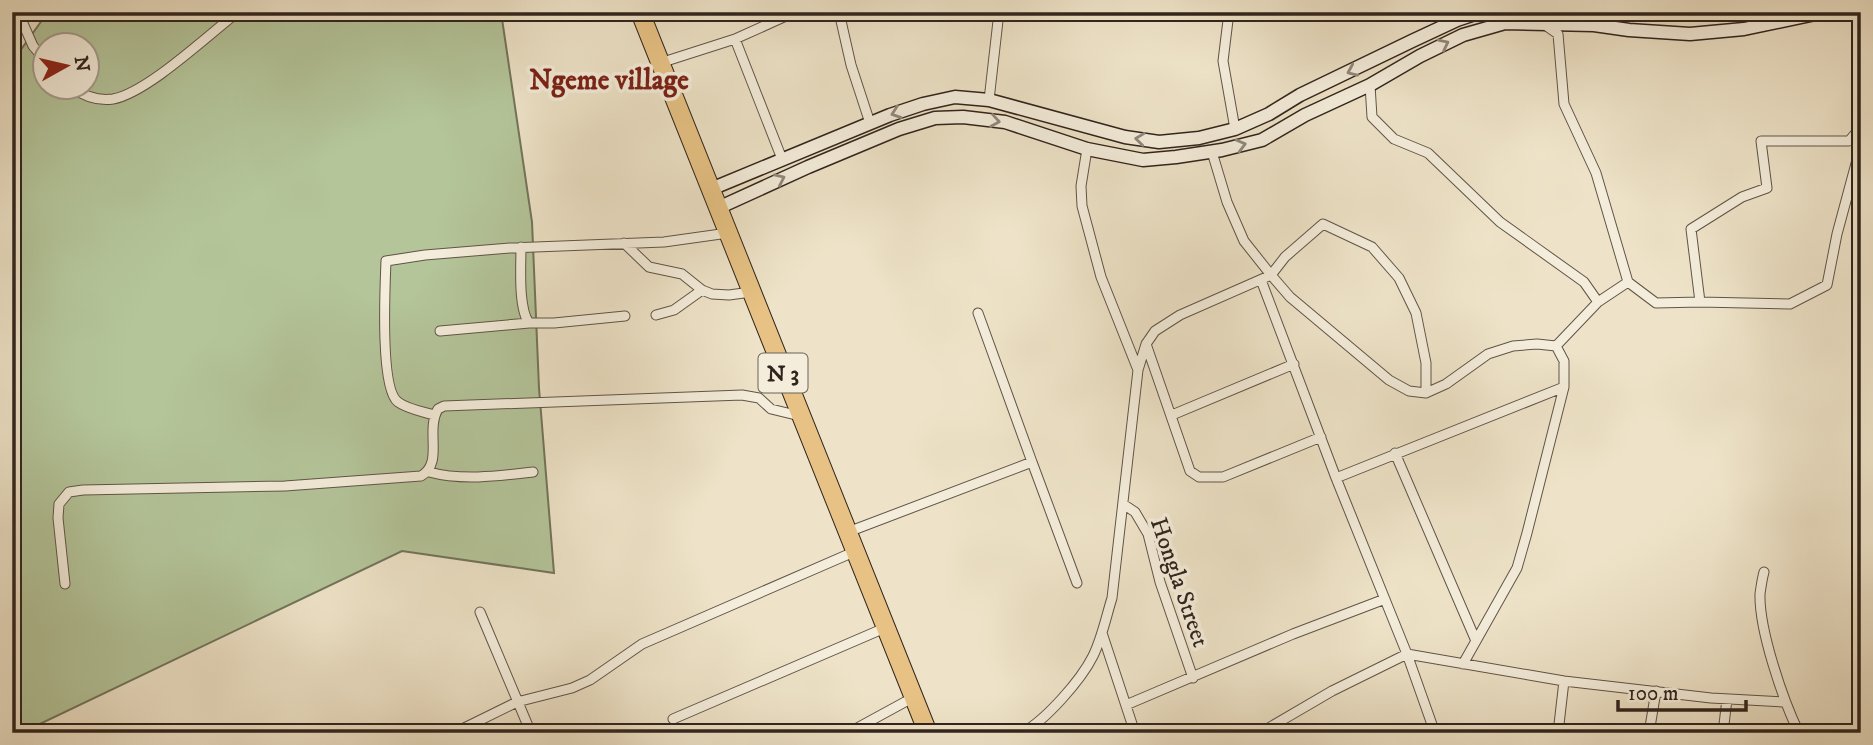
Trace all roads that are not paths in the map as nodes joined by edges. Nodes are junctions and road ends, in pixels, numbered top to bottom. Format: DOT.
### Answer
graph roads {
  1 [pos="18,12"];
  2 [pos="238,12"];
  3 [pos="640,12"];
  4 [pos="795,12"];
  5 [pos="839,12"];
  6 [pos="999,12"];
  7 [pos="1228,12"];
  8 [pos="1481,12"];
  9 [pos="1825,12"];
  10 [pos="1540,22"];
  11 [pos="735,40"];
  12 [pos="32,44"];
  13 [pos="660,63"];
  14 [pos="1370,85"];
  15 [pos="102,98"];
  16 [pos="989,100"];
  17 [pos="870,122"];
  18 [pos="1861,127"];
  19 [pos="1235,129"];
  20 [pos="1861,145"];
  21 [pos="1087,149"];
  22 [pos="1212,152"];
  23 [pos="782,159"];
  24 [pos="710,189"];
  25 [pos="718,208"];
  26 [pos="728,233"];
  27 [pos="624,243"];
  28 [pos="521,247"];
  29 [pos="1271,275"];
  30 [pos="1262,280"];
  31 [pos="1628,282"];
  32 [pos="702,290"];
  33 [pos="751,292"];
  34 [pos="1598,302"];
  35 [pos="1700,302"];
  36 [pos="978,313"];
  37 [pos="656,315"];
  38 [pos="625,316"];
  39 [pos="529,323"];
  40 [pos="440,331"];
  41 [pos="1146,344"];
  42 [pos="1556,346"];
  43 [pos="1294,364"];
  44 [pos="1138,370"];
  45 [pos="1564,387"];
  46 [pos="1426,393"];
  47 [pos="435,415"];
  48 [pos="1172,415"];
  49 [pos="800,416"];
  50 [pos="1321,437"];
  51 [pos="1395,453"];
  52 [pos="1032,462"];
  53 [pos="429,472"];
  54 [pos="533,472"];
  55 [pos="1336,478"];
  56 [pos="1123,504"];
  57 [pos="848,532"];
  58 [pos="856,551"];
  59 [pos="1763,572"];
  60 [pos="1077,583"];
  61 [pos="65,584"];
  62 [pos="1385,599"];
  63 [pos="480,612"];
  64 [pos="887,627"];
  65 [pos="1102,633"];
  66 [pos="1476,641"];
  67 [pos="1407,654"];
  68 [pos="1463,664"];
  69 [pos="1193,678"];
  70 [pos="1564,681"];
  71 [pos="1656,691"];
  72 [pos="914,697"];
  73 [pos="1727,699"];
  74 [pos="517,702"];
  75 [pos="1784,702"];
  76 [pos="1126,705"];
  77 [pos="673,719"];
  78 [pos="1025,732"];
  79 [pos="454,733"];
  80 [pos="531,733"];
  81 [pos="848,733"];
  82 [pos="928,733"];
  83 [pos="1135,733"];
  84 [pos="1260,733"];
  85 [pos="1435,733"];
  86 [pos="1558,733"];
  87 [pos="1649,733"];
  88 [pos="1723,733"];
  89 [pos="1799,733"];
  1 -- 12 [label="street"];
  2 -- 15 [label="street"];
  3 -- 13 [label="highway, N 3"];
  4 -- 11 [label="street"];
  5 -- 17 [label="street"];
  6 -- 16 [label="street"];
  7 -- 19 [label="street"];
  8 -- 19 [label="main road, one-way"];
  9 -- 10 [label="main road"];
  14 -- 10 [label="main road, one-way"];
  10 -- 31 [label="street"];
  11 -- 13 [label="street"];
  11 -- 23 [label="street"];
  13 -- 24 [label="highway, N 3"];
  22 -- 14 [label="main road, one-way"];
  14 -- 34 [label="street"];
  16 -- 17 [label="main road, one-way"];
  19 -- 16 [label="main road, one-way"];
  17 -- 23 [label="main road"];
  18 -- 35 [label="street"];
  20 -- 35 [label="street"];
  21 -- 22 [label="main road"];
  25 -- 21 [label="main road, one-way"];
  21 -- 44 [label="street"];
  22 -- 29 [label="street"];
  23 -- 24 [label="main road"];
  24 -- 25 [label="highway, N 3"];
  25 -- 26 [label="highway, N 3"];
  26 -- 27 [label="street"];
  26 -- 33 [label="highway, N 3"];
  27 -- 28 [label="street"];
  27 -- 32 [label="street"];
  28 -- 39 [label="street"];
  28 -- 47 [label="street"];
  29 -- 30 [label="street"];
  29 -- 46 [label="street"];
  29 -- 46 [label="street"];
  30 -- 41 [label="street"];
  30 -- 43 [label="street"];
  31 -- 34 [label="street"];
  31 -- 35 [label="street"];
  32 -- 33 [label="street"];
  32 -- 37 [label="street"];
  33 -- 49 [label="highway, N 3"];
  34 -- 42 [label="street"];
  36 -- 52 [label="street"];
  38 -- 39 [label="street"];
  39 -- 40 [label="street"];
  41 -- 44 [label="street"];
  41 -- 48 [label="street"];
  42 -- 45 [label="street"];
  42 -- 46 [label="street"];
  43 -- 48 [label="street"];
  43 -- 50 [label="street"];
  44 -- 56 [label="street"];
  45 -- 51 [label="street"];
  45 -- 66 [label="street"];
  47 -- 49 [label="street"];
  47 -- 53 [label="street"];
  48 -- 50 [label="street"];
  49 -- 57 [label="highway, N 3"];
  50 -- 55 [label="street"];
  51 -- 55 [label="street"];
  51 -- 66 [label="street"];
  52 -- 57 [label="street"];
  52 -- 60 [label="street"];
  53 -- 54 [label="street"];
  53 -- 61 [label="street"];
  55 -- 62 [label="street"];
  56 -- 65 [label="street"];
  56 -- 69 [label="street, Hongla Street"];
  57 -- 58 [label="highway, N 3"];
  58 -- 64 [label="highway, N 3"];
  58 -- 74 [label="street"];
  59 -- 75 [label="street"];
  62 -- 67 [label="street"];
  62 -- 69 [label="street"];
  63 -- 74 [label="street"];
  64 -- 72 [label="highway, N 3"];
  64 -- 77 [label="street"];
  65 -- 76 [label="street"];
  65 -- 78 [label="street"];
  66 -- 68 [label="street"];
  67 -- 68 [label="street"];
  67 -- 84 [label="street"];
  67 -- 85 [label="street"];
  68 -- 70 [label="street"];
  69 -- 76 [label="street"];
  70 -- 71 [label="street"];
  70 -- 86 [label="street"];
  71 -- 73 [label="street"];
  71 -- 87 [label="street"];
  72 -- 81 [label="street"];
  72 -- 82 [label="highway, N 3"];
  73 -- 75 [label="street"];
  73 -- 88 [label="street"];
  74 -- 79 [label="street"];
  74 -- 80 [label="street"];
  75 -- 89 [label="street"];
  76 -- 83 [label="street"];
}
